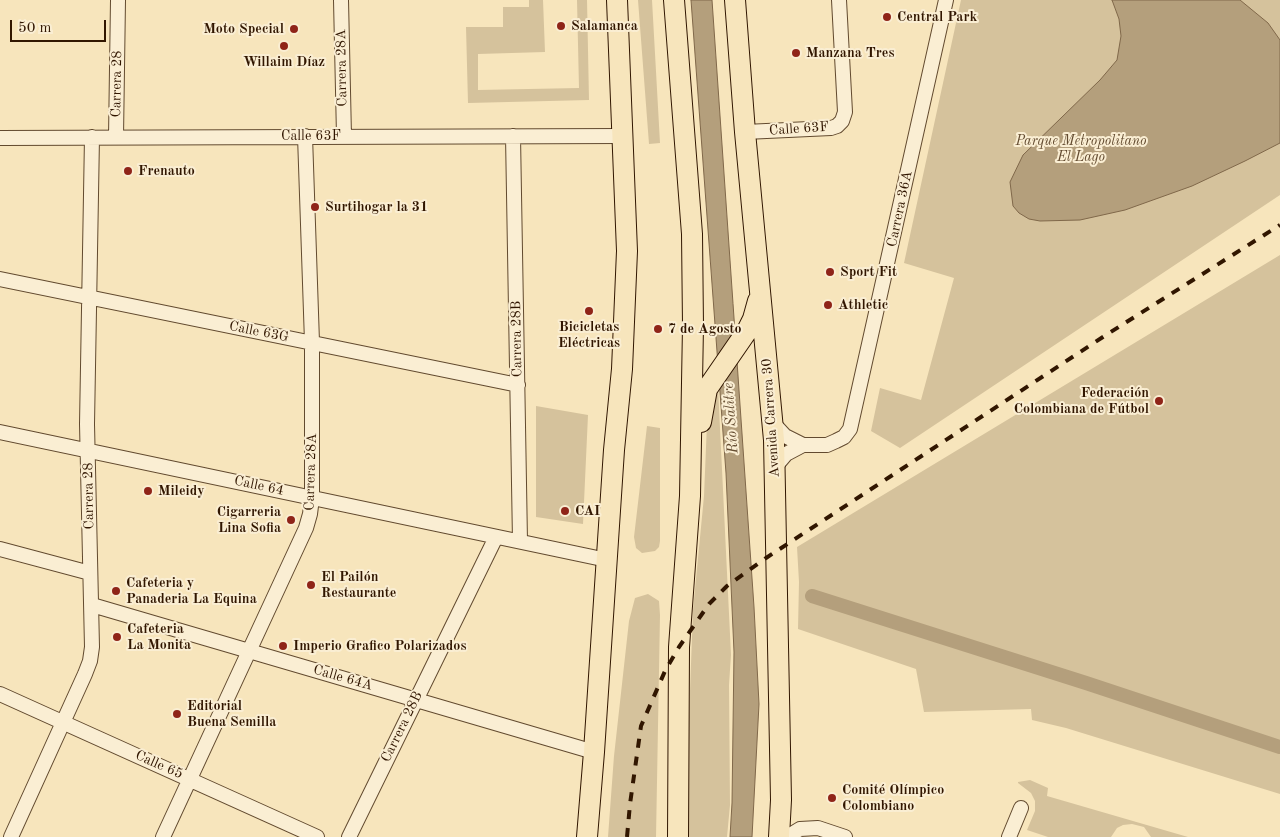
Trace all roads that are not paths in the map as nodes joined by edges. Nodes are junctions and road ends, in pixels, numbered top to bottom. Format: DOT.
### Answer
graph roads {
  1 [pos="118,0"];
  2 [pos="341,0"];
  3 [pos="617,0"];
  4 [pos="674,0"];
  5 [pos="735,0"];
  6 [pos="839,0"];
  7 [pos="946,0"];
  8 [pos="745,132"];
  9 [pos="306,136"];
  10 [pos="344,136"];
  11 [pos="513,136"];
  12 [pos="622,136"];
  13 [pos="92,137"];
  14 [pos="116,137"];
  15 [pos="0,138"];
  16 [pos="0,279"];
  17 [pos="760,287"];
  18 [pos="89,298"];
  19 [pos="312,342"];
  20 [pos="518,385"];
  21 [pos="773,423"];
  22 [pos="0,432"];
  23 [pos="803,445"];
  24 [pos="88,450"];
  25 [pos="775,467"];
  26 [pos="690,496"];
  27 [pos="312,498"];
  28 [pos="496,536"];
  29 [pos="520,541"];
  30 [pos="0,549"];
  31 [pos="607,560"];
  32 [pos="90,573"];
  33 [pos="92,605"];
  34 [pos="249,650"];
  35 [pos="0,694"];
  36 [pos="415,699"];
  37 [pos="63,722"];
  38 [pos="594,752"];
  39 [pos="190,780"];
  40 [pos="1021,808"];
  41 [pos="11,837"];
  42 [pos="163,837"];
  43 [pos="317,837"];
  44 [pos="349,837"];
  45 [pos="587,837"];
  46 [pos="678,837"];
  47 [pos="779,837"];
  48 [pos="787,837"];
  49 [pos="845,837"];
  50 [pos="1009,837"];
  1 -- 14 [label="street, Carrera 28"];
  2 -- 10 [label="street, Carrera 28A"];
  3 -- 12 [label="highway"];
  4 -- 26 [label="highway"];
  5 -- 8 [label="highway, Avenida Carrera 30"];
  6 -- 8 [label="street, Calle 63F"];
  7 -- 23 [label="street, Carrera 36A"];
  8 -- 17 [label="highway, Avenida Carrera 30"];
  9 -- 10 [label="street, Calle 63F"];
  9 -- 14 [label="street, Calle 63F"];
  9 -- 19 [label="street, Carrera 28A"];
  10 -- 11 [label="street, Calle 63F"];
  11 -- 12 [label="street, Calle 63F"];
  11 -- 20 [label="street, Carrera 28B"];
  12 -- 31 [label="highway"];
  13 -- 14 [label="street, Calle 63F"];
  13 -- 15 [label="street, Calle 63F"];
  13 -- 18 [label="street, Carrera 28"];
  16 -- 18 [label="street, Calle 63G"];
  17 -- 21 [label="highway, Avenida Carrera 30"];
  17 -- 26 [label="highway"];
  18 -- 19 [label="street, Calle 63G"];
  18 -- 24 [label="street, Carrera 28"];
  19 -- 20 [label="street, Calle 63G"];
  19 -- 27 [label="street, Carrera 28A"];
  20 -- 29 [label="street, Carrera 28B"];
  21 -- 23 [label="street"];
  21 -- 25 [label="highway, Avenida Carrera 30"];
  22 -- 24 [label="street, Calle 64"];
  23 -- 25 [label="street"];
  24 -- 27 [label="street, Calle 64"];
  24 -- 32 [label="street, Carrera 28"];
  25 -- 47 [label="highway, Avenida Carrera 30"];
  26 -- 46 [label="highway"];
  27 -- 28 [label="street, Calle 64"];
  27 -- 34 [label="street, Carrera 28A"];
  28 -- 29 [label="street, Calle 64"];
  28 -- 36 [label="street, Carrera 28B"];
  29 -- 31 [label="street, Calle 64"];
  30 -- 32 [label="street"];
  31 -- 38 [label="highway"];
  32 -- 33 [label="street, Carrera 28"];
  33 -- 34 [label="street, Calle 64A"];
  33 -- 37 [label="street, Carrera 28"];
  34 -- 36 [label="street, Calle 64A"];
  34 -- 39 [label="street, Carrera 28A"];
  35 -- 37 [label="street, Calle 65"];
  36 -- 38 [label="street, Calle 64A"];
  36 -- 44 [label="street, Carrera 28B"];
  37 -- 39 [label="street, Calle 65"];
  37 -- 41 [label="street, Carrera 28"];
  38 -- 45 [label="highway"];
  39 -- 42 [label="street, Carrera 28A"];
  39 -- 43 [label="street, Calle 65"];
  40 -- 50 [label="street"];
  48 -- 49 [label="street"];
}
